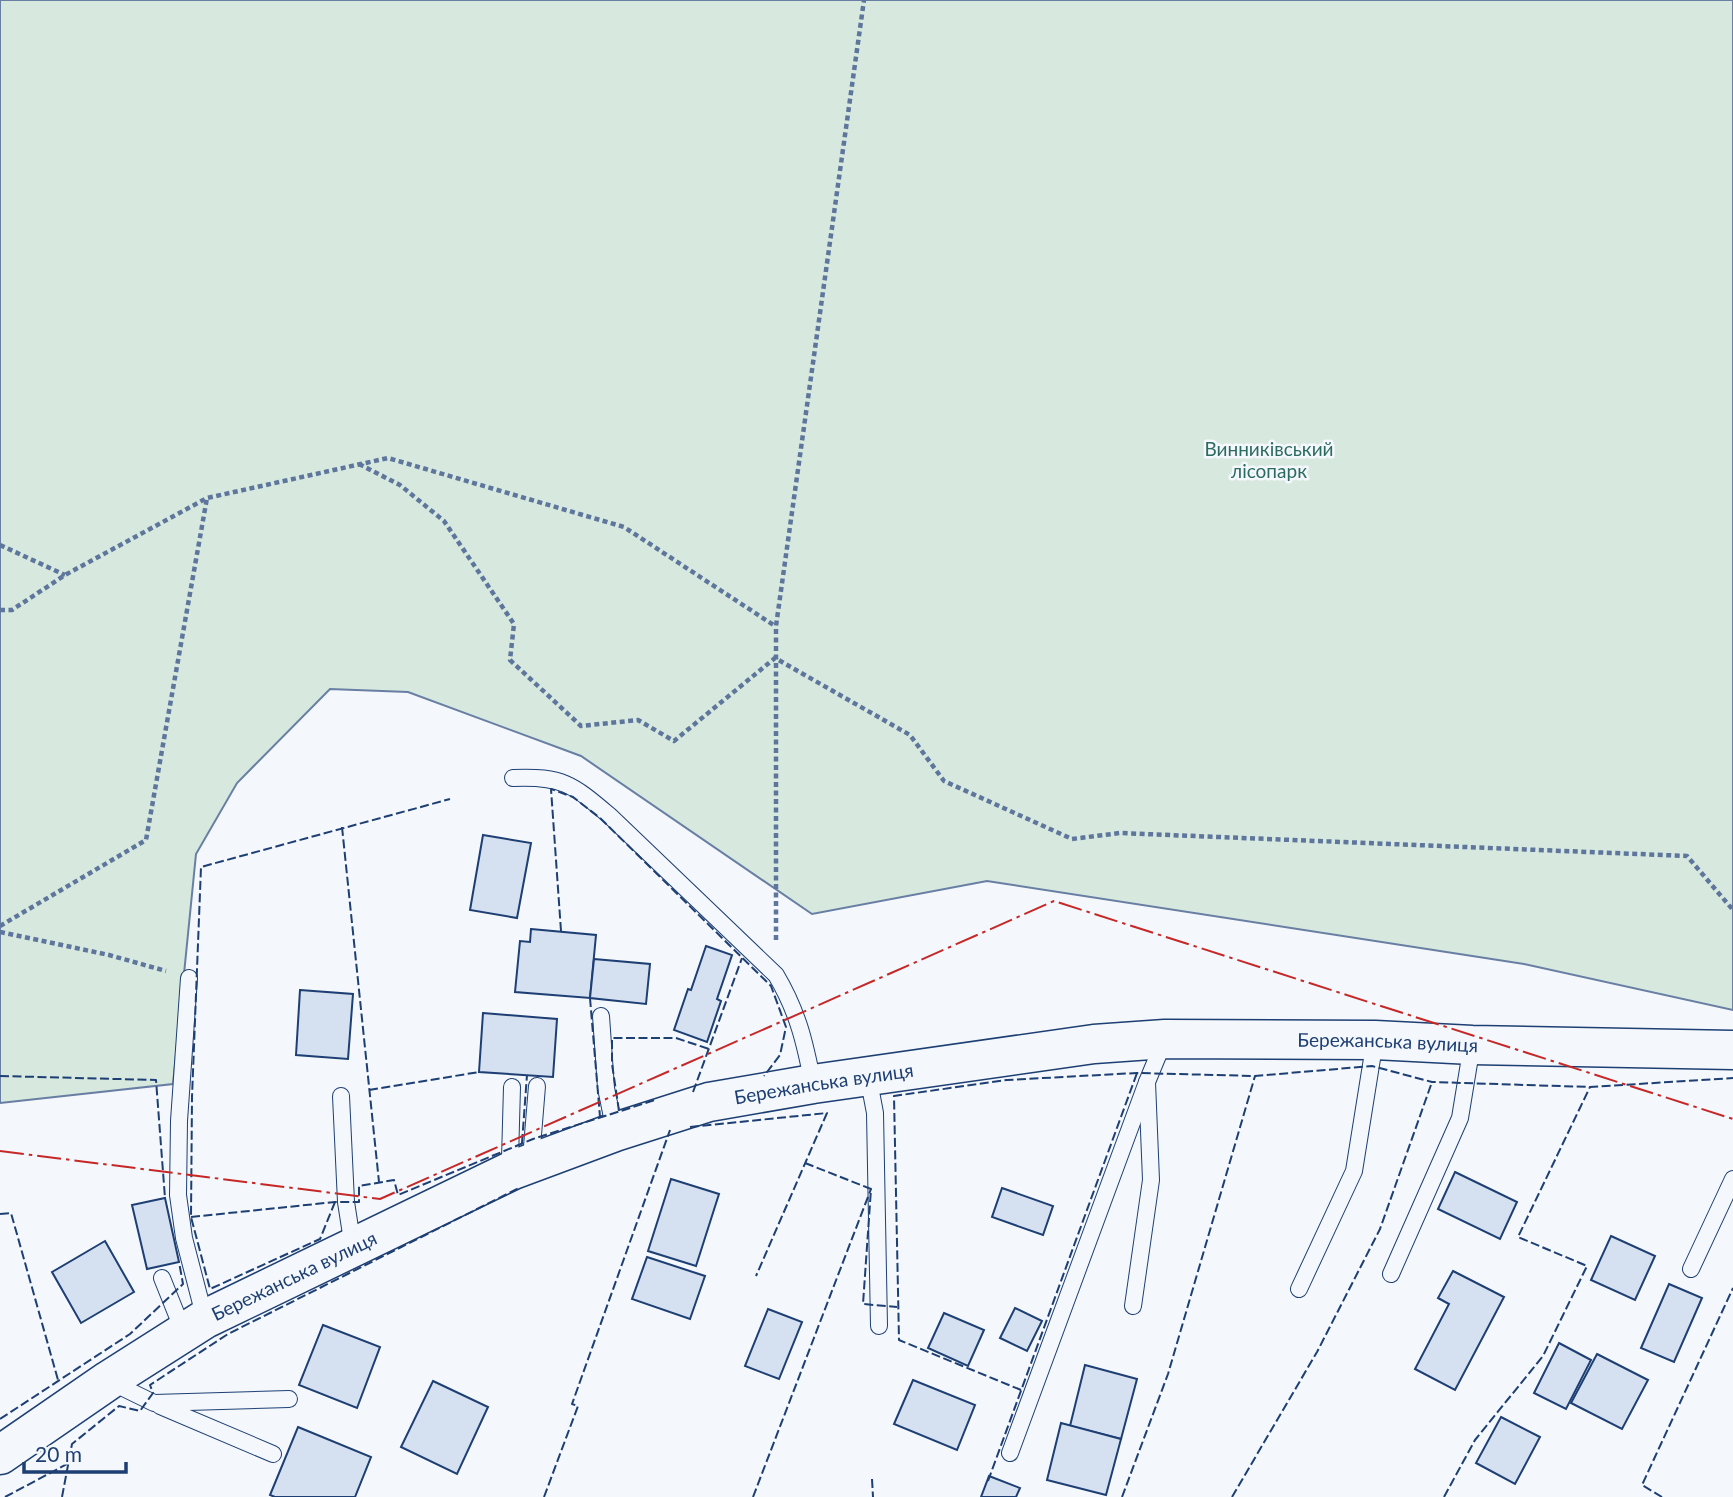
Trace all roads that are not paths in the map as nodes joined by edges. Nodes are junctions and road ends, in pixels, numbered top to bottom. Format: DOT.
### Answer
graph roads {
  1 [pos="513,778"];
  2 [pos="189,978"];
  3 [pos="601,1016"];
  4 [pos="1165,1039"];
  5 [pos="1375,1040"];
  6 [pos="1472,1045"];
  7 [pos="1733,1050"];
  8 [pos="868,1076"];
  9 [pos="1147,1082"];
  10 [pos="813,1084"];
  11 [pos="537,1086"];
  12 [pos="512,1087"];
  13 [pos="341,1096"];
  14 [pos="615,1132"];
  15 [pos="524,1166"];
  16 [pos="1733,1180"];
  17 [pos="353,1247"];
  18 [pos="1690,1269"];
  19 [pos="1391,1274"];
  20 [pos="162,1278"];
  21 [pos="1299,1289"];
  22 [pos="1133,1306"];
  23 [pos="194,1326"];
  24 [pos="879,1326"];
  25 [pos="108,1380"];
  26 [pos="289,1399"];
  27 [pos="154,1404"];
  28 [pos="1010,1453"];
  29 [pos="273,1454"];
  30 [pos="0,1455"];
  1 -- 10 [label="lane"];
  2 -- 23 [label="lane"];
  3 -- 14 [label="lane"];
  4 -- 5 [label="street, Бережанська вулиця"];
  4 -- 8 [label="street, Бережанська вулиця"];
  4 -- 9 [label="lane"];
  5 -- 6 [label="street, Бережанська вулиця"];
  5 -- 21 [label="lane"];
  6 -- 7 [label="street, Бережанська вулиця"];
  6 -- 19 [label="lane"];
  8 -- 10 [label="street, Бережанська вулиця"];
  8 -- 24 [label="lane"];
  9 -- 22 [label="lane"];
  9 -- 28 [label="lane"];
  10 -- 14 [label="street, Бережанська вулиця"];
  11 -- 15 [label="lane"];
  12 -- 15 [label="lane"];
  13 -- 17 [label="lane"];
  14 -- 15 [label="street, Бережанська вулиця"];
  15 -- 17 [label="street, Бережанська вулиця"];
  16 -- 18 [label="lane"];
  17 -- 23 [label="street, Бережанська вулиця"];
  20 -- 23 [label="lane"];
  23 -- 25 [label="street, Бережанська вулиця"];
  25 -- 27 [label="lane"];
  25 -- 30 [label="street, Бережанська вулиця"];
  26 -- 27 [label="lane"];
  27 -- 29 [label="lane"];
}
